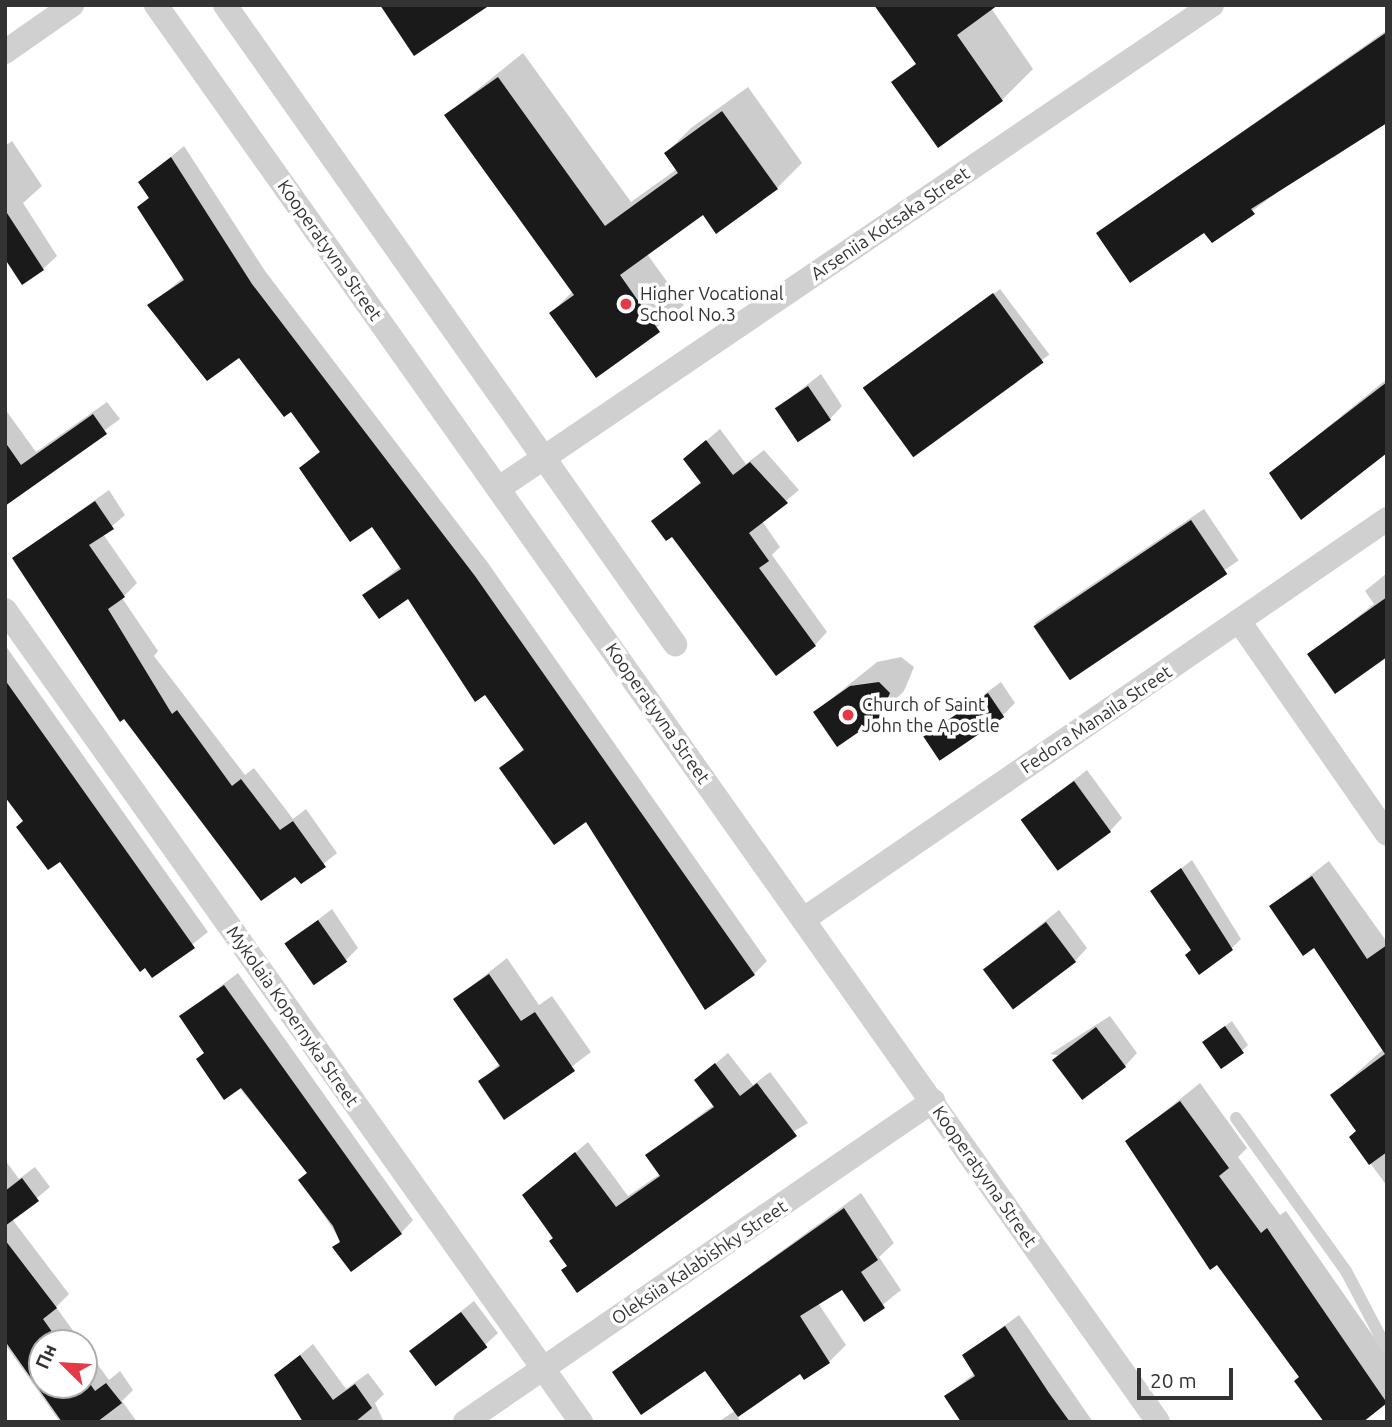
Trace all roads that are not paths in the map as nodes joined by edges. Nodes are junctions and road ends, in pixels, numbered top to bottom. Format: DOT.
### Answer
graph roads {
  1 [pos="72,5"];
  2 [pos="156,5"];
  3 [pos="225,5"];
  4 [pos="1212,5"];
  5 [pos="5,52"];
  6 [pos="541,458"];
  7 [pos="499,488"];
  8 [pos="1387,519"];
  9 [pos="5,610"];
  10 [pos="1239,621"];
  11 [pos="674,644"];
  12 [pos="1387,834"];
  13 [pos="804,919"];
  14 [pos="933,1101"];
  15 [pos="1236,1118"];
  16 [pos="1387,1349"];
  17 [pos="543,1368"];
  18 [pos="465,1422"];
  19 [pos="581,1422"];
  20 [pos="1158,1422"];
  1 -- 5 [label="street"];
  2 -- 7 [label="street, Kooperatyvna Street"];
  3 -- 6 [label="street"];
  4 -- 6 [label="street, Arseniia Kotsaka Street"];
  6 -- 7 [label="street, Arseniia Kotsaka Street"];
  6 -- 11 [label="street"];
  7 -- 13 [label="street, Kooperatyvna Street"];
  8 -- 10 [label="street, Fedora Manaila Street"];
  9 -- 17 [label="street, Mykolaia Kopernyka Street"];
  10 -- 12 [label="street"];
  10 -- 13 [label="street, Fedora Manaila Street"];
  13 -- 14 [label="street, Kooperatyvna Street"];
  14 -- 17 [label="street, Oleksiia Kalabishky Street"];
  14 -- 20 [label="street, Kooperatyvna Street"];
  15 -- 16 [label="lane"];
  17 -- 18 [label="street, Oleksiia Kalabishky Street"];
  17 -- 19 [label="street, Mykolaia Kopernyka Street"];
}
